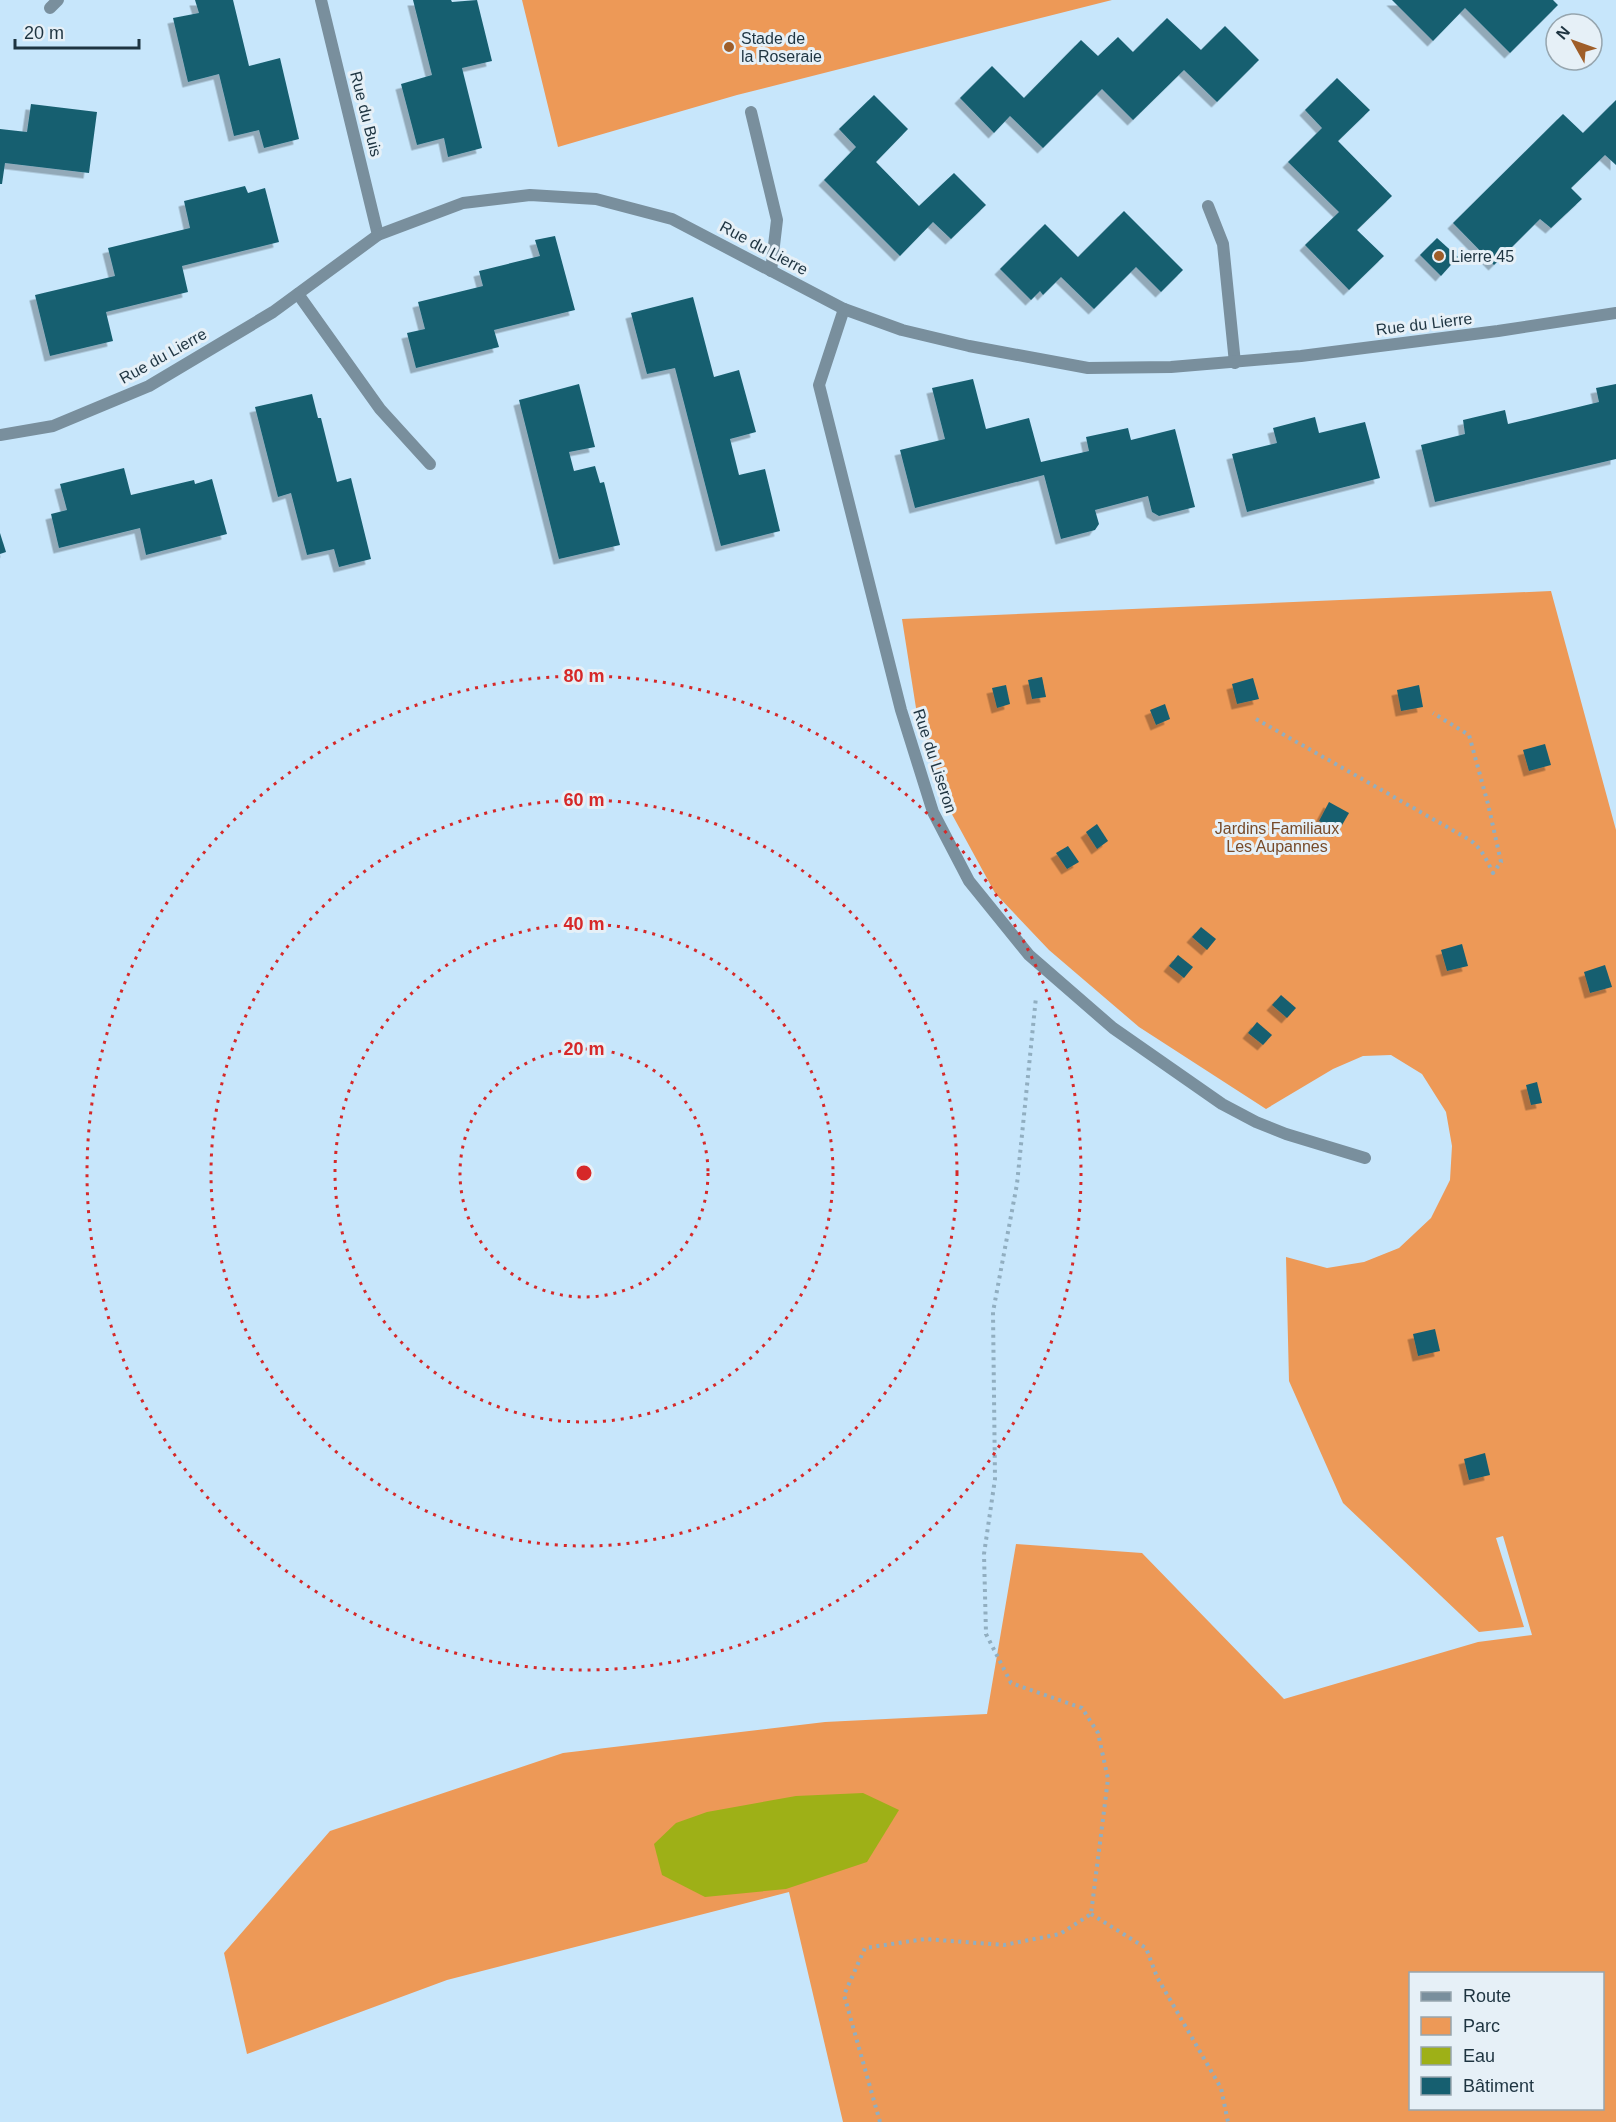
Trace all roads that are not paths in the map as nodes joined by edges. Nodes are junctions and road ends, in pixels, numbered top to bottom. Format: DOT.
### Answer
graph roads {
  1 [pos="321,0"];
  2 [pos="751,112"];
  3 [pos="1208,206"];
  4 [pos="378,235"];
  5 [pos="771,270"];
  6 [pos="298,294"];
  7 [pos="844,309"];
  8 [pos="1616,313"];
  9 [pos="1235,363"];
  10 [pos="0,435"];
  11 [pos="430,464"];
  12 [pos="1365,1158"];
  1 -- 4 [label="street, Rue du Buis"];
  2 -- 5 [label="street"];
  3 -- 9 [label="street"];
  4 -- 5 [label="street, Rue du Lierre"];
  4 -- 6 [label="street, Rue du Lierre"];
  5 -- 7 [label="street, Rue du Lierre"];
  6 -- 10 [label="street, Rue du Lierre"];
  6 -- 11 [label="street"];
  7 -- 9 [label="street, Rue du Lierre"];
  7 -- 12 [label="street, Rue du Liseron"];
  8 -- 9 [label="street, Rue du Lierre"];
}
